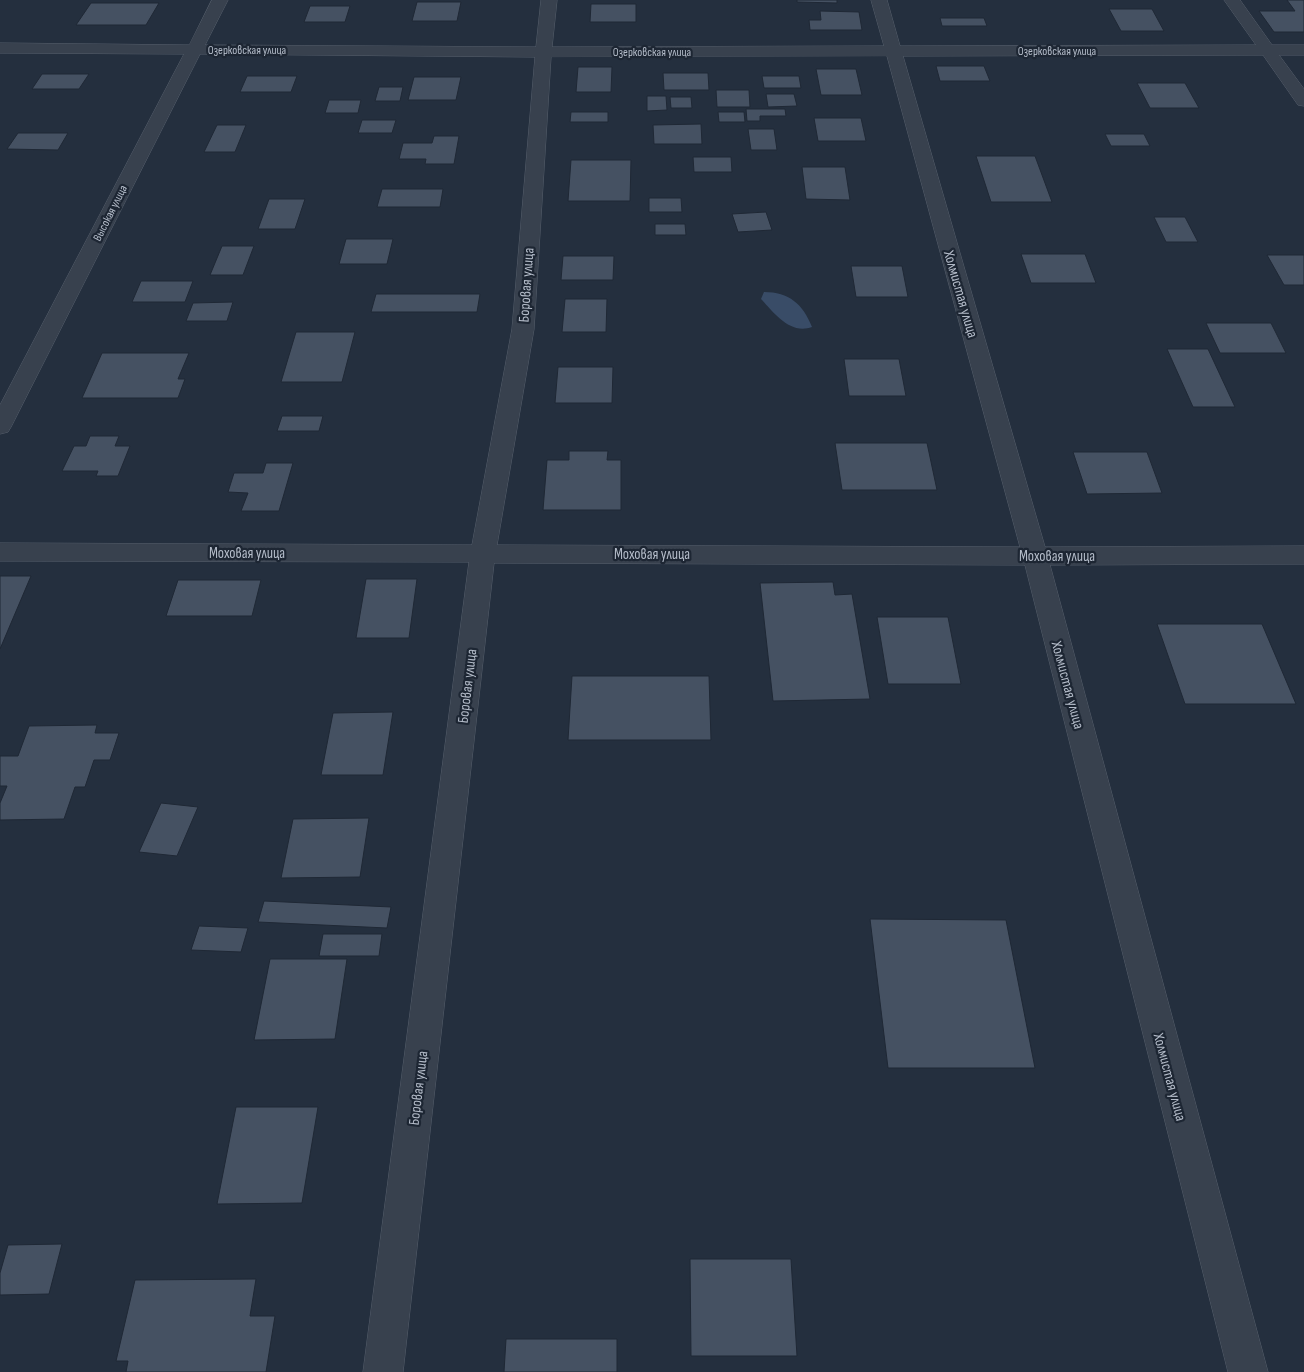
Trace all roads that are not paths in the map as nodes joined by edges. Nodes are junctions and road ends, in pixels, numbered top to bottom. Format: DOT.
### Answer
graph roads {
  1 [pos="220,0"];
  2 [pos="549,0"];
  3 [pos="879,0"];
  4 [pos="1232,0"];
  5 [pos="0,48"];
  6 [pos="194,50"];
  7 [pos="1269,50"];
  8 [pos="1304,50"];
  9 [pos="543,52"];
  10 [pos="894,52"];
  11 [pos="1304,101"];
  12 [pos="0,427"];
  13 [pos="0,552"];
  14 [pos="483,553"];
  15 [pos="1304,555"];
  16 [pos="1035,556"];
  17 [pos="383,1372"];
  18 [pos="1248,1372"];
  1 -- 6 [label="street, Высокая улица"];
  2 -- 9 [label="street, Боровая улица"];
  3 -- 10 [label="street, Холмистая улица"];
  4 -- 7 [label="street"];
  5 -- 6 [label="street, Озерковская улица"];
  6 -- 9 [label="street, Озерковская улица"];
  6 -- 12 [label="street, Высокая улица"];
  7 -- 8 [label="street, Озерковская улица"];
  7 -- 10 [label="street, Озерковская улица"];
  7 -- 11 [label="street"];
  9 -- 10 [label="street, Озерковская улица"];
  9 -- 14 [label="street, Боровая улица"];
  10 -- 16 [label="street, Холмистая улица"];
  13 -- 14 [label="street, Моховая улица"];
  14 -- 16 [label="street, Моховая улица"];
  14 -- 17 [label="street, Боровая улица"];
  15 -- 16 [label="street, Моховая улица"];
  16 -- 18 [label="street, Холмистая улица"];
}
